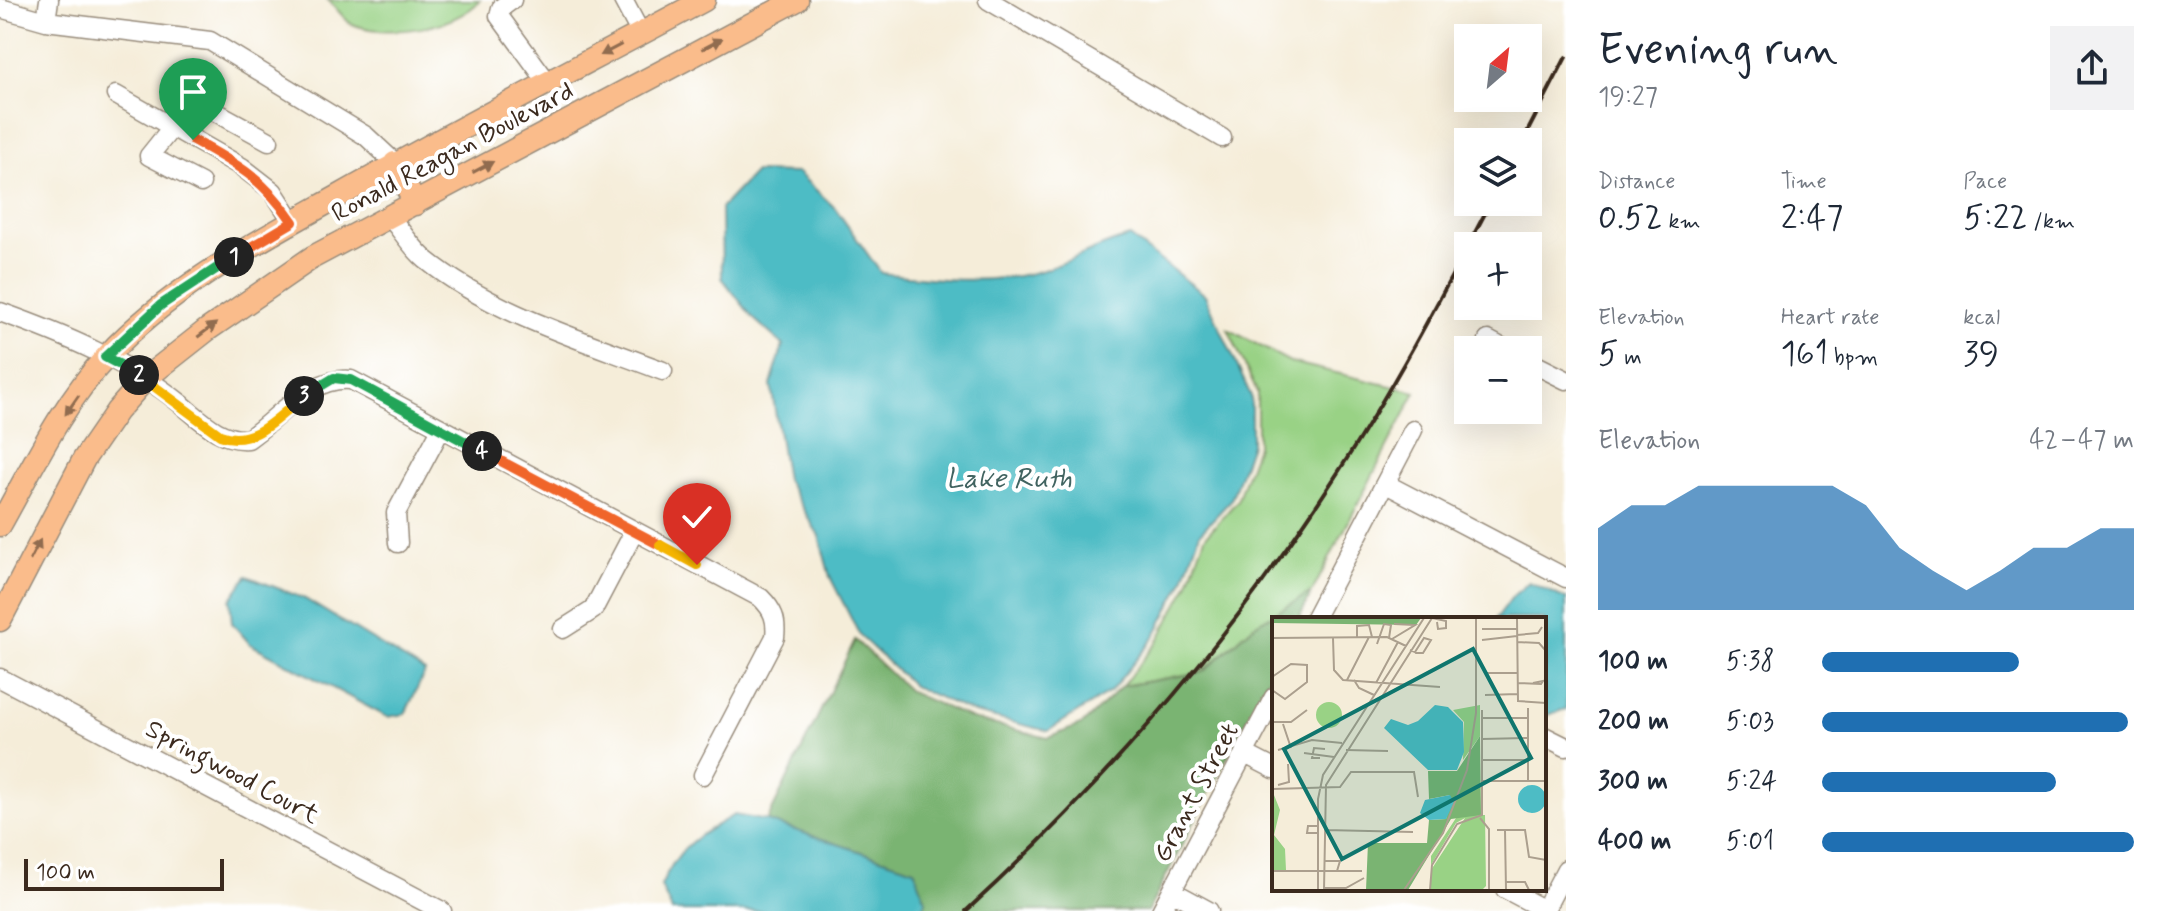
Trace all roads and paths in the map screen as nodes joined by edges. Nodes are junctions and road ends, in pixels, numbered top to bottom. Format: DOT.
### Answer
graph roads {
  1 [pos="49,0"];
  2 [pos="512,0"];
  3 [pos="623,0"];
  4 [pos="704,0"];
  5 [pos="797,0"];
  6 [pos="988,0"];
  7 [pos="0,8"];
  8 [pos="46,21"];
  9 [pos="641,34"];
  10 [pos="548,83"];
  11 [pos="116,95"];
  12 [pos="173,126"];
  13 [pos="1222,138"];
  14 [pos="269,141"];
  15 [pos="395,163"];
  16 [pos="201,183"];
  17 [pos="415,204"];
  18 [pos="390,217"];
  19 [pos="293,222"];
  20 [pos="0,312"];
  21 [pos="105,357"];
  22 [pos="1542,368"];
  23 [pos="663,371"];
  24 [pos="146,378"];
  25 [pos="1566,380"];
  26 [pos="441,429"];
  27 [pos="1413,430"];
  28 [pos="1386,484"];
  29 [pos="0,525"];
  30 [pos="634,532"];
  31 [pos="398,543"];
  32 [pos="1566,578"];
  33 [pos="1316,617"];
  34 [pos="0,620"];
  35 [pos="563,629"];
  36 [pos="0,678"];
  37 [pos="1272,701"];
  38 [pos="1546,737"];
  39 [pos="1566,747"];
  40 [pos="1245,754"];
  41 [pos="1272,768"];
  42 [pos="703,775"];
  43 [pos="1566,869"];
  44 [pos="1172,891"];
  45 [pos="1509,891"];
  46 [pos="1544,910"];
  47 [pos="442,911"];
  48 [pos="1161,911"];
  49 [pos="1209,911"];
  1 -- 8 [label="street"];
  2 -- 10 [label="street"];
  3 -- 9 [label="street"];
  4 -- 9 [label="main road, Ronald Reagan Boulevard"];
  17 -- 5 [label="main road, Ronald Reagan Boulevard, one-way"];
  6 -- 13 [label="street"];
  7 -- 8 [label="street"];
  8 -- 15 [label="street"];
  9 -- 10 [label="main road, Ronald Reagan Boulevard, one-way"];
  10 -- 15 [label="main road, Ronald Reagan Boulevard"];
  11 -- 12 [label="street"];
  12 -- 14 [label="street"];
  12 -- 16 [label="street"];
  12 -- 19 [label="street"];
  15 -- 17 [label="main road"];
  15 -- 19 [label="main road, Ronald Reagan Boulevard"];
  17 -- 18 [label="main road, Ronald Reagan Boulevard"];
  18 -- 23 [label="street"];
  24 -- 18 [label="main road, Ronald Reagan Boulevard, one-way"];
  19 -- 21 [label="main road, Ronald Reagan Boulevard"];
  20 -- 21 [label="street"];
  21 -- 24 [label="street"];
  21 -- 29 [label="main road, Ronald Reagan Boulevard, one-way"];
  22 -- 25 [label="street"];
  24 -- 26 [label="street"];
  34 -- 24 [label="main road, Ronald Reagan Boulevard, one-way"];
  26 -- 30 [label="street"];
  26 -- 31 [label="street"];
  27 -- 28 [label="street"];
  28 -- 32 [label="street"];
  28 -- 33 [label="street"];
  30 -- 35 [label="street"];
  30 -- 42 [label="street"];
  36 -- 47 [label="street, Springwood Court"];
  37 -- 40 [label="street, Grant Street"];
  38 -- 39 [label="street"];
  40 -- 41 [label="street"];
  40 -- 44 [label="street, Grant Street"];
  43 -- 46 [label="street"];
  44 -- 48 [label="street, Grant Street"];
  44 -- 49 [label="street"];
  45 -- 46 [label="street"];
}
